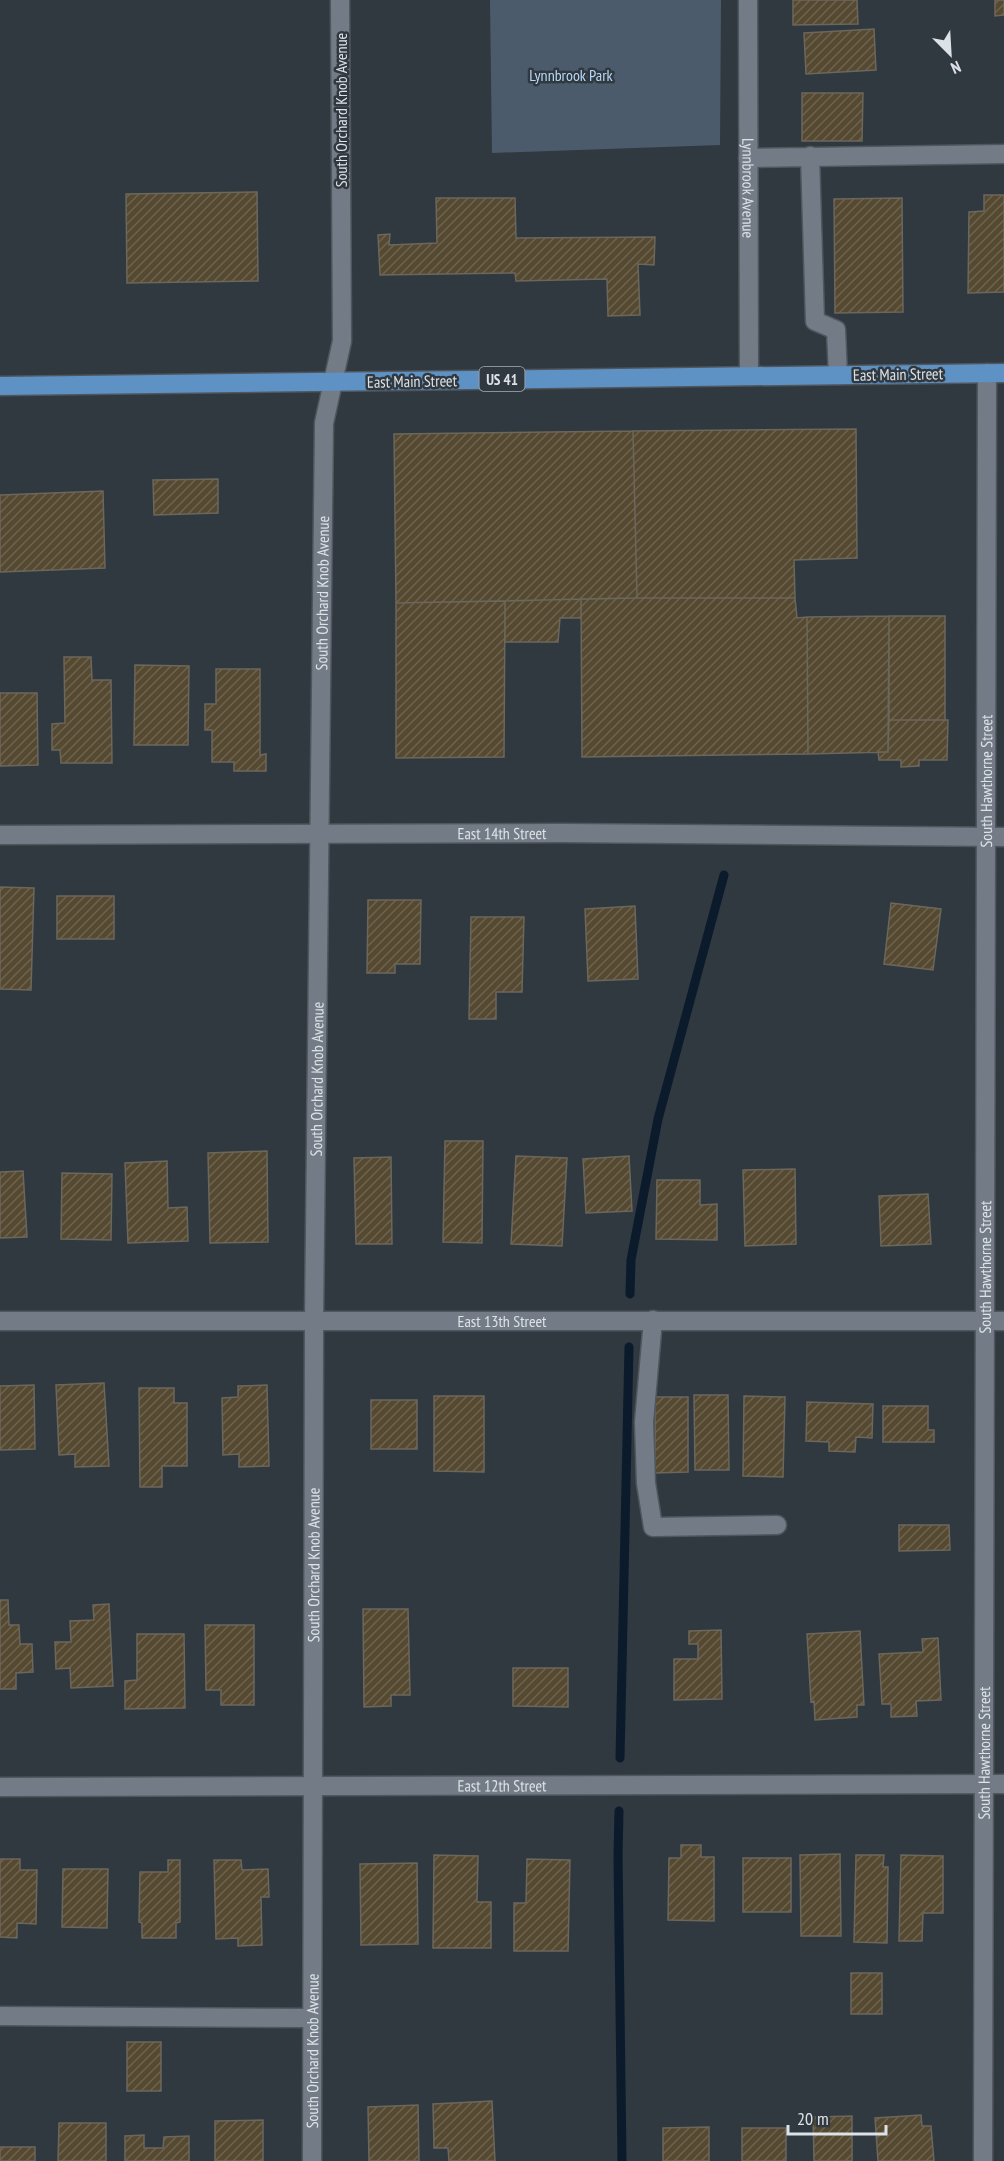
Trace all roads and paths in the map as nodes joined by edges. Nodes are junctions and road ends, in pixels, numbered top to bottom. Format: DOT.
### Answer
graph roads {
  1 [pos="340,0"];
  2 [pos="748,0"];
  3 [pos="1004,154"];
  4 [pos="810,156"];
  5 [pos="748,158"];
  6 [pos="995,373"];
  7 [pos="838,375"];
  8 [pos="749,376"];
  9 [pos="333,383"];
  10 [pos="0,386"];
  11 [pos="0,835"];
  12 [pos="319,835"];
  13 [pos="995,837"];
  14 [pos="653,1320"];
  15 [pos="0,1321"];
  16 [pos="314,1321"];
  17 [pos="985,1321"];
  18 [pos="1004,1321"];
  19 [pos="777,1525"];
  20 [pos="984,1784"];
  21 [pos="1004,1784"];
  22 [pos="313,1786"];
  23 [pos="0,1787"];
  24 [pos="0,2016"];
  25 [pos="312,2018"];
  26 [pos="312,2161"];
  27 [pos="983,2161"];
  1 -- 9 [label="street, South Orchard Knob Avenue"];
  2 -- 5 [label="street, Lynnbrook Avenue"];
  3 -- 4 [label="street"];
  4 -- 5 [label="street"];
  4 -- 7 [label="street"];
  5 -- 8 [label="street, Lynnbrook Avenue"];
  6 -- 7 [label="main road, East Main Street / US 41"];
  6 -- 13 [label="street, South Hawthorne Street"];
  7 -- 8 [label="main road, East Main Street / US 41"];
  8 -- 9 [label="main road, East Main Street / US 41"];
  9 -- 10 [label="main road, East Main Street / US 41"];
  9 -- 12 [label="street, South Orchard Knob Avenue"];
  11 -- 12 [label="street, East 14th Street"];
  12 -- 13 [label="street, East 14th Street"];
  12 -- 16 [label="street, South Orchard Knob Avenue"];
  13 -- 17 [label="street, South Hawthorne Street"];
  14 -- 16 [label="street, East 13th Street"];
  14 -- 17 [label="street, East 13th Street"];
  14 -- 19 [label="street"];
  15 -- 16 [label="street, East 13th Street"];
  16 -- 22 [label="street, South Orchard Knob Avenue"];
  17 -- 18 [label="street, East 13th Street"];
  17 -- 20 [label="street, South Hawthorne Street"];
  20 -- 21 [label="street, East 12th Street"];
  20 -- 22 [label="street, East 12th Street"];
  20 -- 27 [label="street, South Hawthorne Street"];
  22 -- 23 [label="street, East 12th Street"];
  22 -- 25 [label="street, South Orchard Knob Avenue"];
  24 -- 25 [label="street"];
  25 -- 26 [label="street, South Orchard Knob Avenue"];
}
